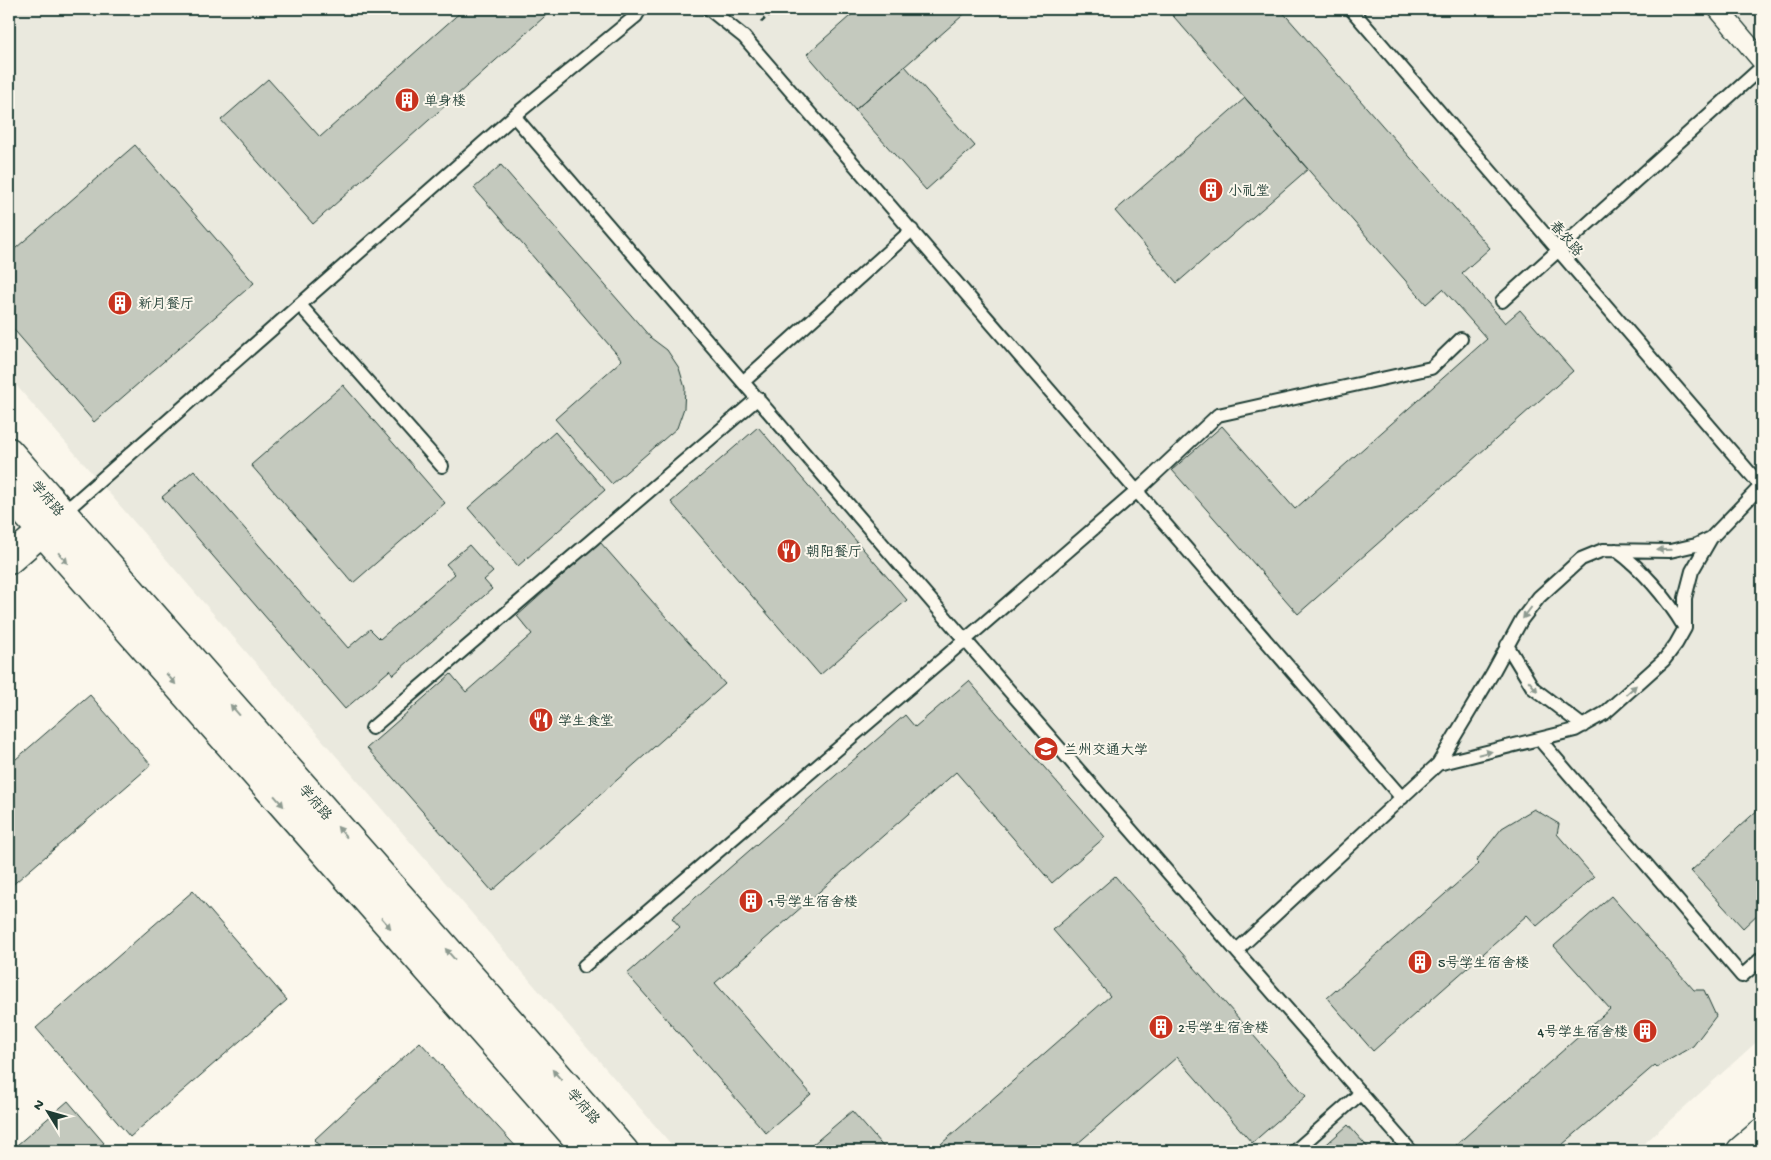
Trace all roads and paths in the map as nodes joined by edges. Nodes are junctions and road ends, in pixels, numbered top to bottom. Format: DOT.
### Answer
graph roads {
  1 [pos="640,9"];
  2 [pos="709,9"];
  3 [pos="1351,9"];
  4 [pos="1718,9"];
  5 [pos="1762,61"];
  6 [pos="1762,67"];
  7 [pos="514,116"];
  8 [pos="912,230"];
  9 [pos="1557,249"];
  10 [pos="1502,301"];
  11 [pos="300,304"];
  12 [pos="1461,339"];
  13 [pos="744,382"];
  14 [pos="758,398"];
  15 [pos="9,452"];
  16 [pos="442,466"];
  17 [pos="1761,485"];
  18 [pos="1137,491"];
  19 [pos="9,494"];
  20 [pos="62,514"];
  21 [pos="41,532"];
  22 [pos="1711,538"];
  23 [pos="1616,550"];
  24 [pos="9,560"];
  25 [pos="1685,628"];
  26 [pos="966,640"];
  27 [pos="1507,645"];
  28 [pos="1583,726"];
  29 [pos="372,728"];
  30 [pos="1540,740"];
  31 [pos="1438,764"];
  32 [pos="1402,798"];
  33 [pos="1237,950"];
  34 [pos="1762,958"];
  35 [pos="584,966"];
  36 [pos="1361,1093"];
  37 [pos="1762,1133"];
  38 [pos="588,1151"];
  39 [pos="624,1151"];
  40 [pos="1295,1151"];
  41 [pos="1411,1151"];
  42 [pos="1741,1151"];
  1 -- 7 [label="lane"];
  2 -- 8 [label="lane"];
  3 -- 9 [label="lane, 春农路"];
  4 -- 5 [label="street"];
  6 -- 9 [label="lane"];
  7 -- 11 [label="lane"];
  7 -- 13 [label="lane"];
  8 -- 13 [label="lane"];
  8 -- 18 [label="lane"];
  9 -- 10 [label="lane"];
  9 -- 17 [label="lane, 春农路"];
  11 -- 16 [label="lane"];
  11 -- 20 [label="lane"];
  12 -- 18 [label="lane"];
  13 -- 14 [label="lane"];
  14 -- 26 [label="lane"];
  14 -- 29 [label="lane"];
  15 -- 20 [label="street, 学府路"];
  17 -- 22 [label="lane"];
  18 -- 26 [label="lane"];
  18 -- 32 [label="lane"];
  19 -- 21 [label="street, 学府路"];
  20 -- 21 [label="street"];
  39 -- 20 [label="street, 学府路, one-way"];
  21 -- 24 [label="street"];
  21 -- 38 [label="street, 学府路, one-way"];
  22 -- 23 [label="lane, one-way"];
  22 -- 25 [label="lane"];
  23 -- 25 [label="lane"];
  23 -- 27 [label="lane, one-way"];
  28 -- 25 [label="lane, one-way"];
  26 -- 33 [label="lane"];
  26 -- 35 [label="lane"];
  27 -- 28 [label="lane, one-way"];
  27 -- 31 [label="lane"];
  28 -- 30 [label="lane"];
  31 -- 30 [label="lane, one-way"];
  30 -- 34 [label="lane"];
  31 -- 32 [label="lane"];
  32 -- 33 [label="lane"];
  33 -- 36 [label="lane"];
  36 -- 40 [label="lane"];
  36 -- 41 [label="lane"];
  37 -- 42 [label="street"];
}
